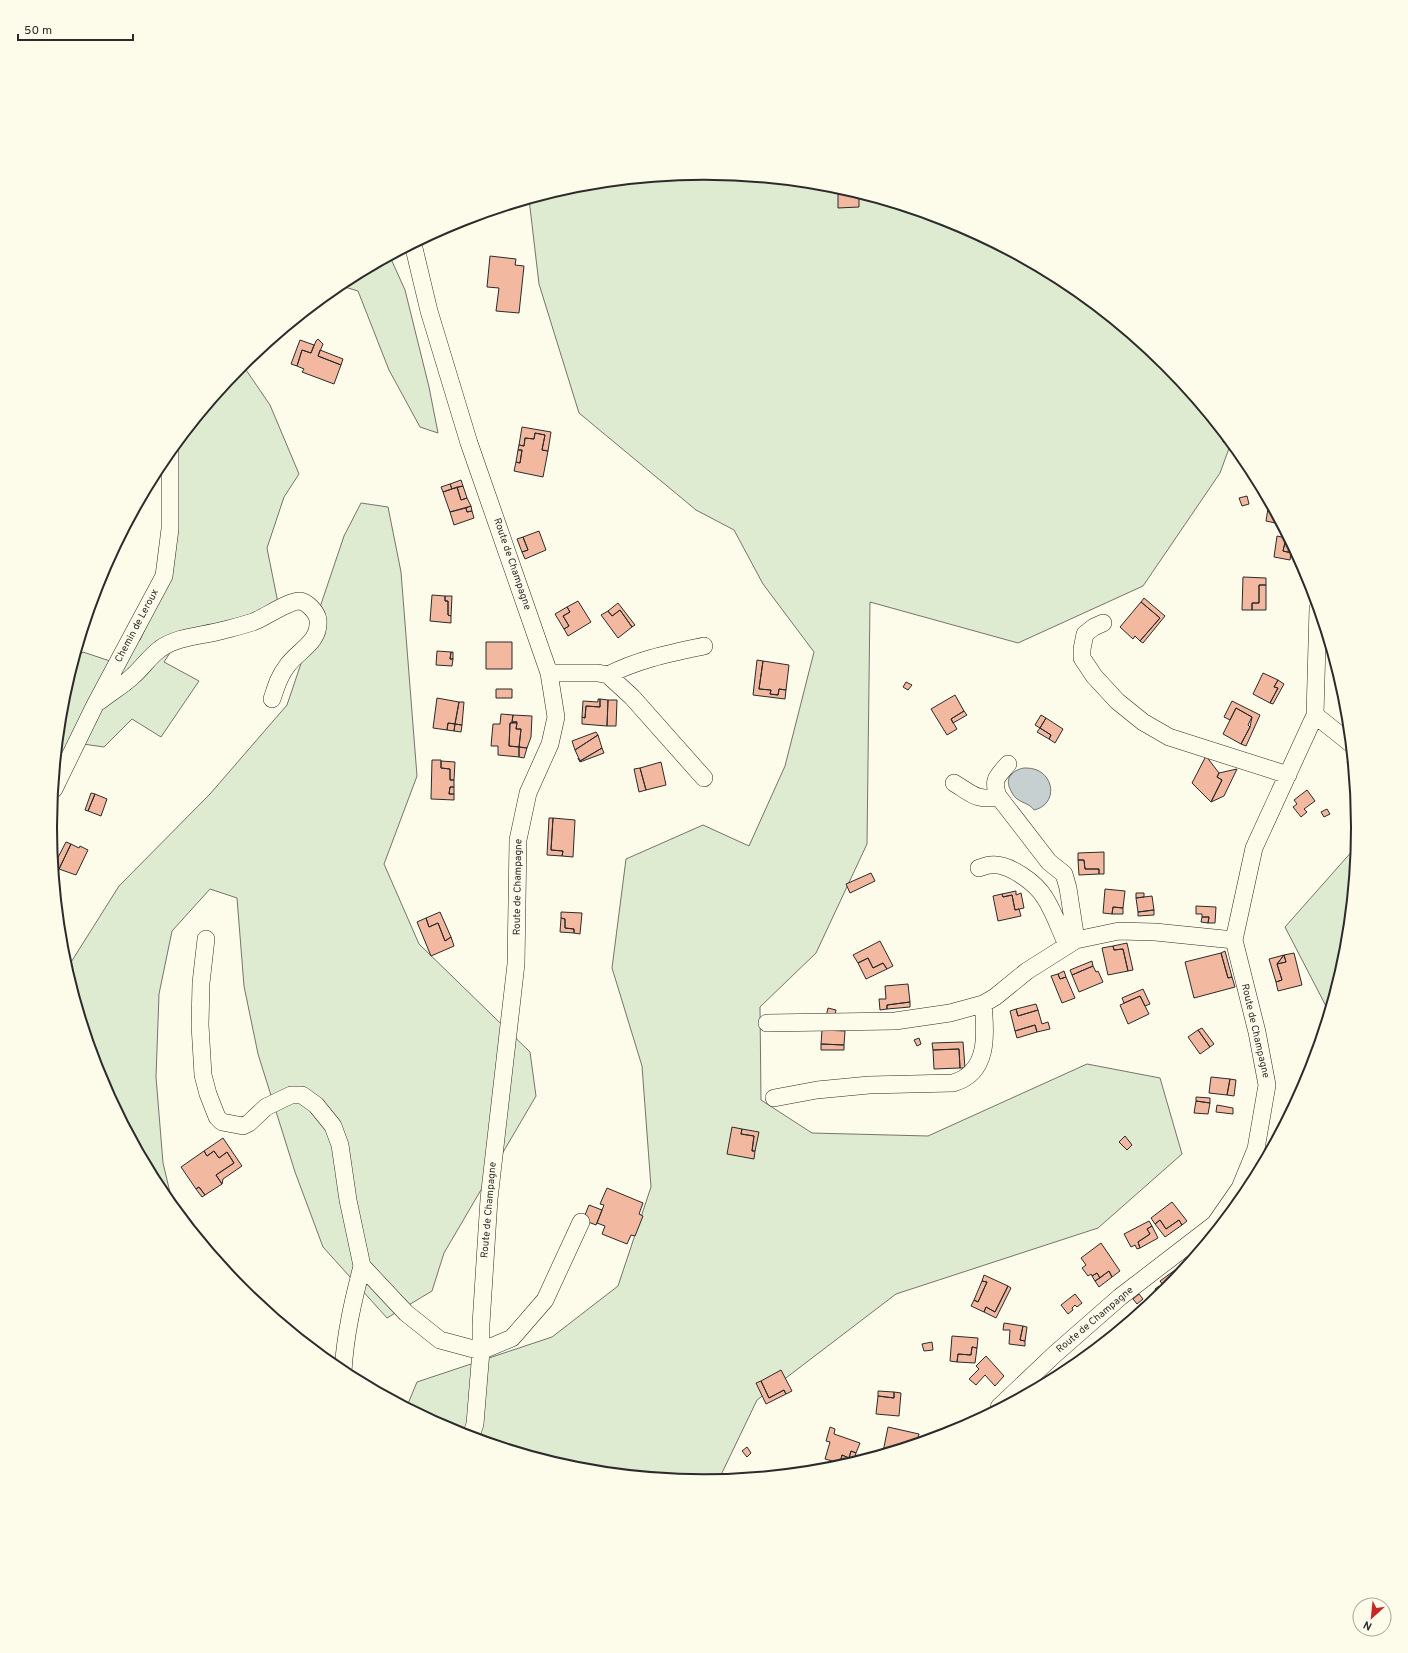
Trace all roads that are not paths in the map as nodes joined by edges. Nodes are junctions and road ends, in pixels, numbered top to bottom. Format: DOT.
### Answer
graph roads {
  1 [pos="414,248"];
  2 [pos="170,461"];
  3 [pos="1318,621"];
  4 [pos="1103,623"];
  5 [pos="704,646"];
  6 [pos="549,673"];
  7 [pos="608,675"];
  8 [pos="272,699"];
  9 [pos="95,705"];
  10 [pos="1315,715"];
  11 [pos="1345,739"];
  12 [pos="1008,764"];
  13 [pos="1288,775"];
  14 [pos="704,778"];
  15 [pos="59,780"];
  16 [pos="954,783"];
  17 [pos="998,796"];
  18 [pos="979,868"];
  19 [pos="206,939"];
  20 [pos="1234,940"];
  21 [pos="1072,942"];
  22 [pos="983,1004"];
  23 [pos="767,1022"];
  24 [pos="774,1098"];
  25 [pos="1231,1201"];
  26 [pos="581,1222"];
  27 [pos="1212,1227"];
  28 [pos="362,1266"];
  29 [pos="481,1351"];
  30 [pos="343,1363"];
  31 [pos="1011,1396"];
  32 [pos="473,1430"];
  1 -- 6 [label="street, Route de Champagne"];
  2 -- 9 [label="street, Chemin de Leroux"];
  3 -- 10 [label="street, Route de Champagne"];
  4 -- 13 [label="street"];
  5 -- 7 [label="street"];
  6 -- 7 [label="street"];
  6 -- 29 [label="street, Route de Champagne"];
  7 -- 14 [label="street"];
  8 -- 9 [label="street"];
  9 -- 15 [label="street, Chemin de Leroux"];
  10 -- 11 [label="street"];
  10 -- 13 [label="street, Route de Champagne"];
  12 -- 17 [label="street"];
  13 -- 20 [label="street, Route de Champagne"];
  16 -- 17 [label="street"];
  17 -- 21 [label="street"];
  18 -- 21 [label="street"];
  19 -- 28 [label="street"];
  20 -- 21 [label="street"];
  20 -- 25 [label="street, Route de Champagne"];
  21 -- 22 [label="street"];
  22 -- 23 [label="street"];
  22 -- 24 [label="street"];
  26 -- 29 [label="street"];
  27 -- 31 [label="street, Route de Champagne"];
  28 -- 29 [label="street"];
  28 -- 30 [label="street"];
  29 -- 32 [label="street, Route de Champagne"];
}
